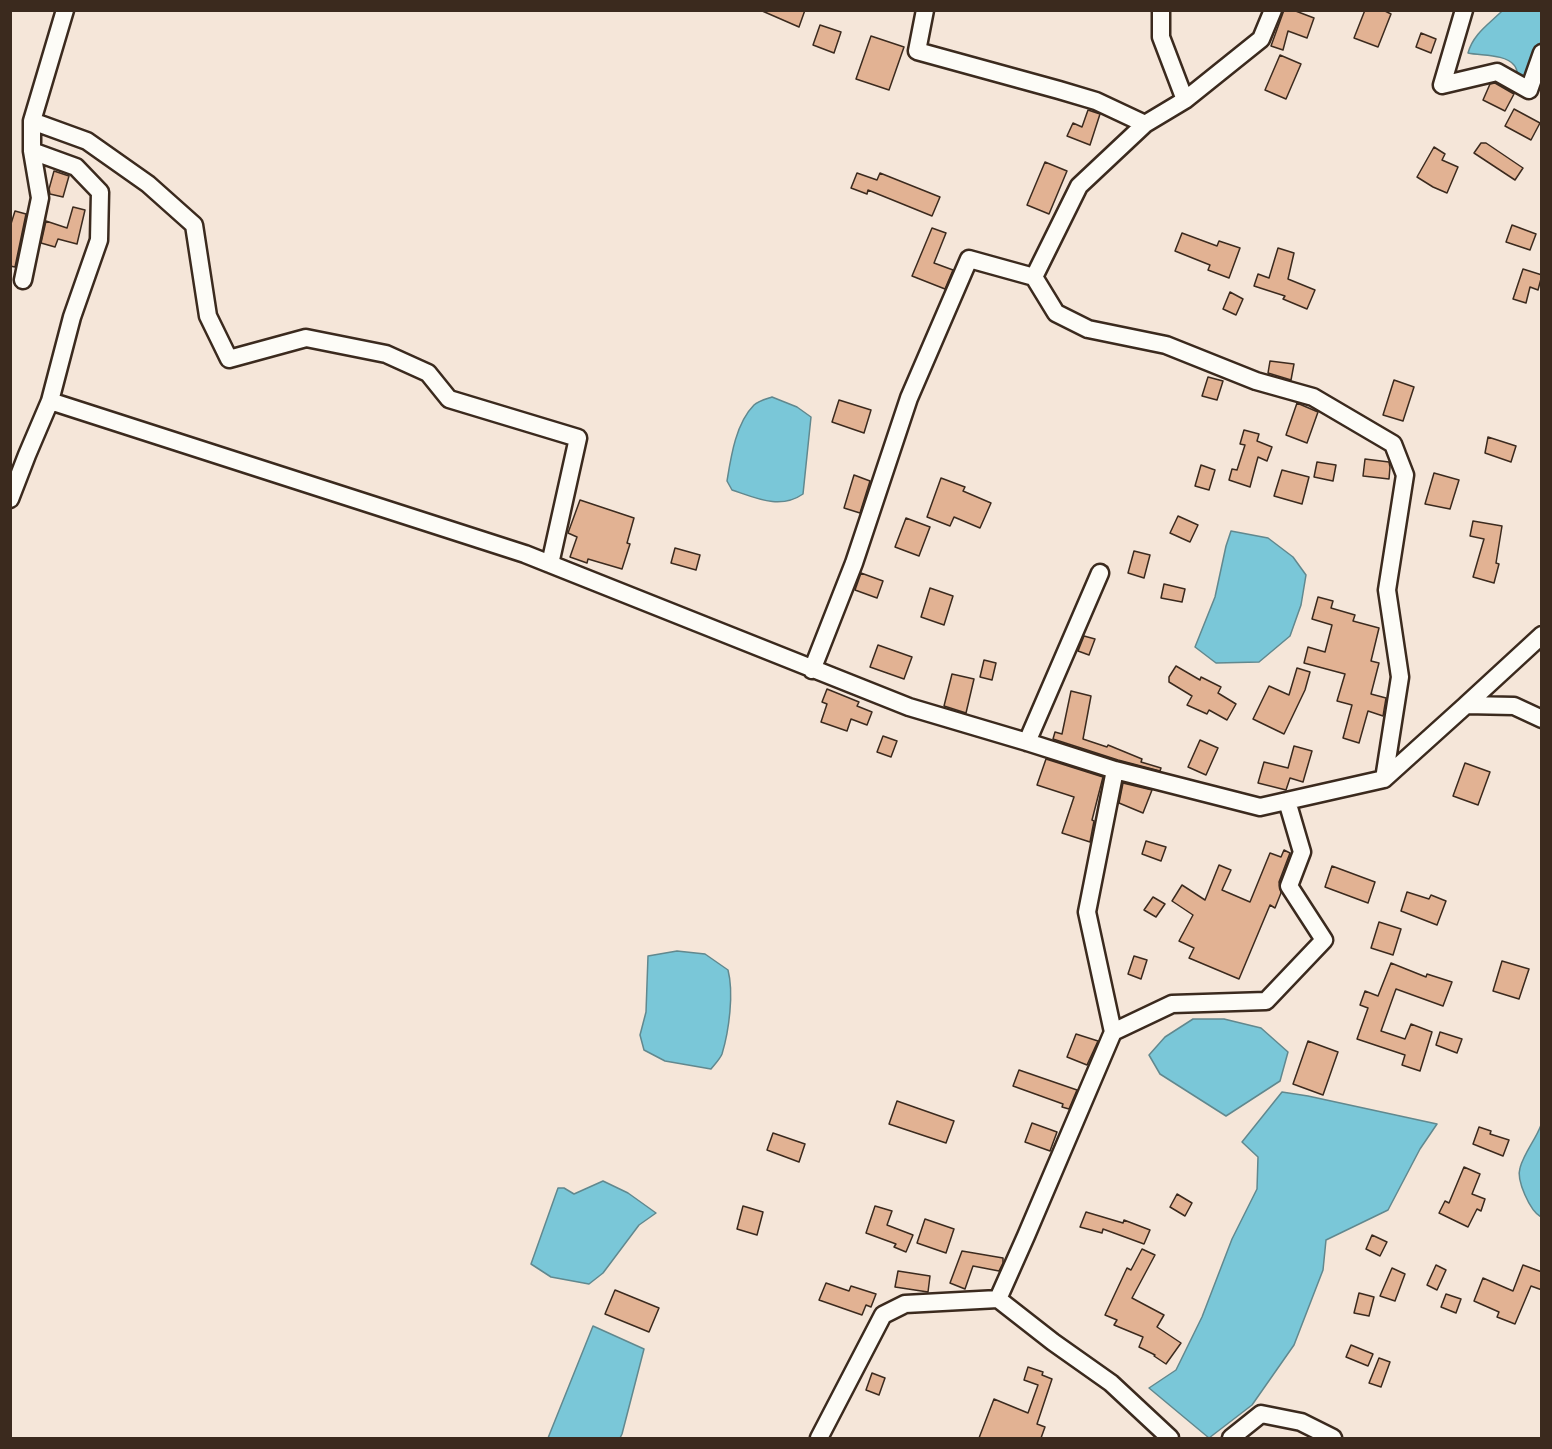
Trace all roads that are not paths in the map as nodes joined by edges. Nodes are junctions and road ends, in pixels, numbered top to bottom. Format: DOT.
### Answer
graph roads {
  1 [pos="65,10"];
  2 [pos="925,10"];
  3 [pos="1161,10"];
  4 [pos="1274,10"];
  5 [pos="1464,10"];
  6 [pos="1542,53"];
  7 [pos="1185,100"];
  8 [pos="32,121"];
  9 [pos="1145,124"];
  10 [pos="32,151"];
  11 [pos="1034,277"];
  12 [pos="23,280"];
  13 [pos="50,401"];
  14 [pos="10,499"];
  15 [pos="550,564"];
  16 [pos="1100,573"];
  17 [pos="1542,635"];
  18 [pos="812,670"];
  19 [pos="1466,705"];
  20 [pos="1542,719"];
  21 [pos="1027,742"];
  22 [pos="1114,770"];
  23 [pos="1384,779"];
  24 [pos="1287,801"];
  25 [pos="1113,1032"];
  26 [pos="998,1299"];
  27 [pos="819,1438"];
  28 [pos="1170,1438"];
  29 [pos="1231,1438"];
  30 [pos="1333,1438"];
  1 -- 8 [label="street"];
  2 -- 9 [label="street"];
  3 -- 7 [label="street"];
  4 -- 7 [label="street"];
  5 -- 6 [label="street"];
  7 -- 9 [label="street"];
  8 -- 10 [label="street"];
  8 -- 15 [label="street"];
  9 -- 11 [label="street"];
  10 -- 12 [label="street"];
  10 -- 13 [label="street"];
  11 -- 18 [label="street"];
  11 -- 23 [label="street"];
  13 -- 14 [label="street"];
  13 -- 15 [label="street"];
  15 -- 18 [label="street"];
  16 -- 21 [label="street"];
  17 -- 19 [label="street"];
  18 -- 21 [label="street"];
  19 -- 20 [label="street"];
  19 -- 23 [label="street"];
  21 -- 22 [label="street"];
  22 -- 24 [label="street"];
  22 -- 25 [label="street"];
  23 -- 24 [label="street"];
  24 -- 25 [label="street"];
  25 -- 26 [label="street"];
  26 -- 27 [label="street"];
  26 -- 28 [label="street"];
  29 -- 30 [label="street"];
}
